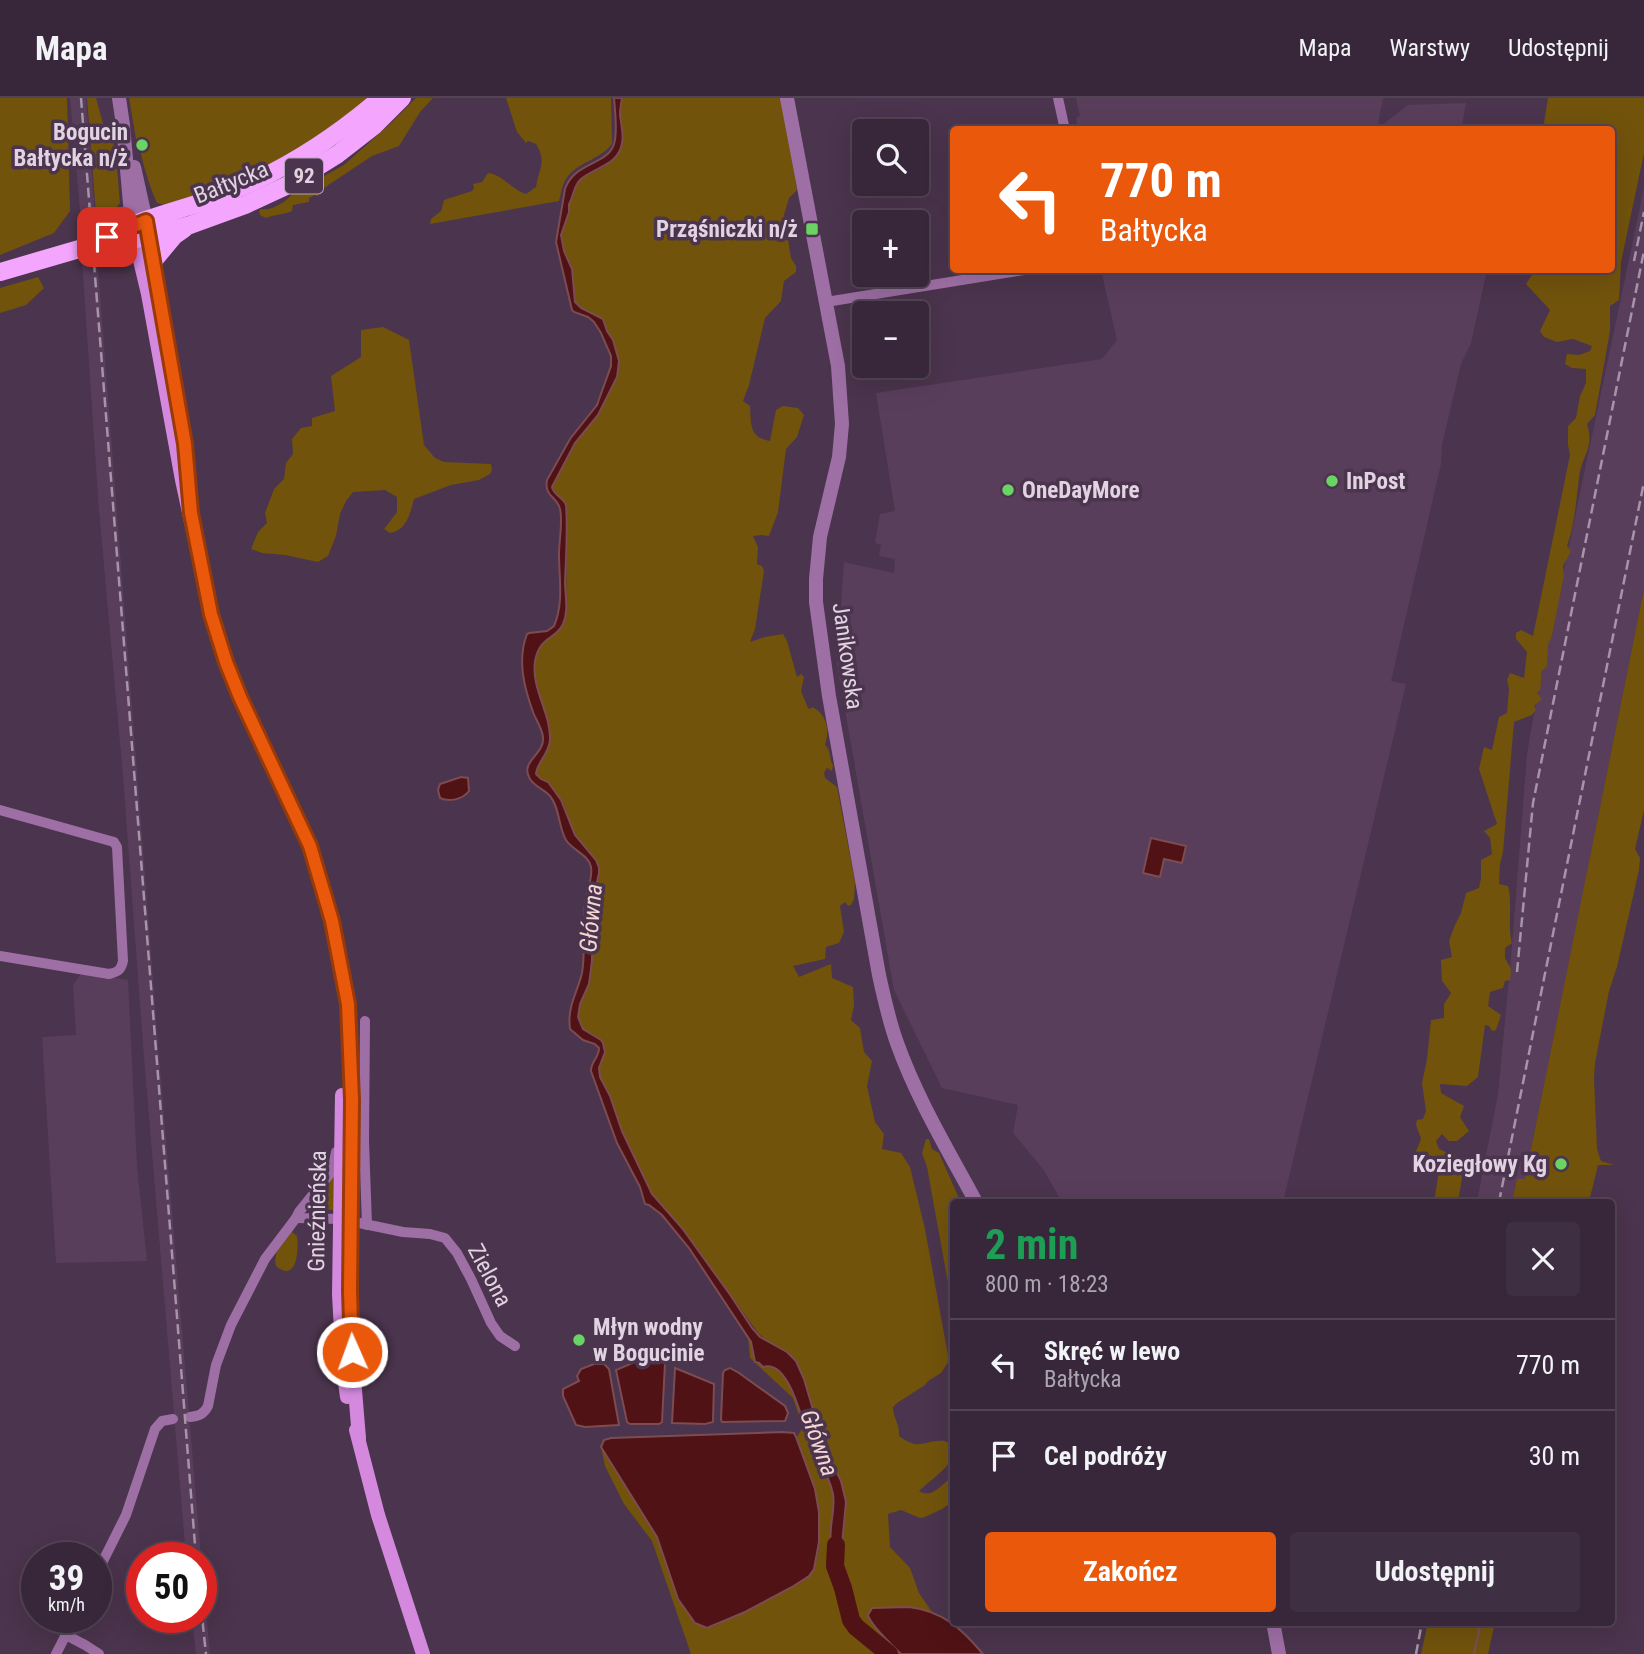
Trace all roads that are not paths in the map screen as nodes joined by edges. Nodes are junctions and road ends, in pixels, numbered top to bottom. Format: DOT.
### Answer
graph roads {
  1 [pos="119,98"];
  2 [pos="381,98"];
  3 [pos="402,98"];
  4 [pos="787,98"];
  5 [pos="1058,98"];
  6 [pos="1064,126"];
  7 [pos="190,225"];
  8 [pos="141,231"];
  9 [pos="154,260"];
  10 [pos="0,272"];
  11 [pos="1005,273"];
  12 [pos="826,302"];
  13 [pos="191,513"];
  14 [pos="0,810"];
  15 [pos="0,956"];
  16 [pos="343,982"];
  17 [pos="365,1021"];
  18 [pos="341,1129"];
  19 [pos="974,1199"];
  20 [pos="296,1218"];
  21 [pos="345,1220"];
  22 [pos="367,1225"];
  23 [pos="515,1346"];
  24 [pos="190,1417"];
  25 [pos="173,1419"];
  26 [pos="112,1543"];
  27 [pos="1274,1626"];
  28 [pos="66,1635"];
  29 [pos="56,1654"];
  30 [pos="99,1654"];
  31 [pos="423,1654"];
  32 [pos="1279,1654"];
  1 -- 8 [label="street, Gnieźnieńska"];
  2 -- 8 [label="main road, Bałtycka / 92"];
  3 -- 7 [label="main road, Bałtycka / 92"];
  4 -- 12 [label="street, Janikowska"];
  5 -- 6 [label="street"];
  7 -- 8 [label="main road, Bałtycka / 92"];
  7 -- 9 [label="main road"];
  8 -- 9 [label="main road, Gnieźnieńska"];
  8 -- 10 [label="main road, Bałtycka / 92"];
  8 -- 13 [label="main road, Gnieźnieńska"];
  9 -- 13 [label="main road, Gnieźnieńska"];
  11 -- 12 [label="street"];
  12 -- 19 [label="street, Janikowska"];
  13 -- 16 [label="main road, Gnieźnieńska"];
  14 -- 15 [label="street"];
  16 -- 18 [label="main road, Gnieźnieńska"];
  16 -- 21 [label="main road, Gnieźnieńska"];
  17 -- 22 [label="street"];
  18 -- 20 [label="street"];
  18 -- 21 [label="main road, Gnieźnieńska"];
  20 -- 21 [label="street, Zielona"];
  20 -- 24 [label="street"];
  21 -- 22 [label="street, Zielona"];
  21 -- 31 [label="main road, Gnieźnieńska"];
  22 -- 23 [label="street, Zielona"];
  25 -- 26 [label="street"];
  27 -- 32 [label="street"];
  28 -- 29 [label="street"];
  28 -- 30 [label="street"];
}
